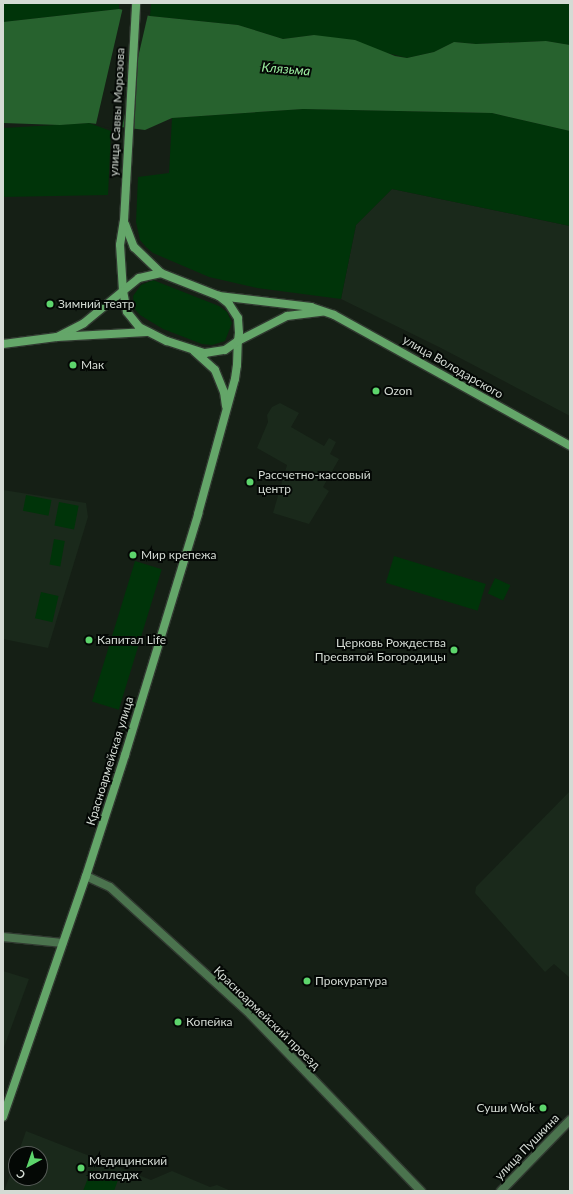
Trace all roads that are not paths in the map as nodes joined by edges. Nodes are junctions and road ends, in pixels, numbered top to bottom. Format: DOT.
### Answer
graph roads {
  1 [pos="136,3"];
  2 [pos="124,221"];
  3 [pos="161,273"];
  4 [pos="123,291"];
  5 [pos="219,296"];
  6 [pos="322,312"];
  7 [pos="147,332"];
  8 [pos="57,337"];
  9 [pos="238,341"];
  10 [pos="3,344"];
  11 [pos="193,351"];
  12 [pos="226,408"];
  13 [pos="570,446"];
  14 [pos="86,876"];
  15 [pos="3,937"];
  16 [pos="63,943"];
  17 [pos="3,1117"];
  18 [pos="570,1120"];
  19 [pos="421,1191"];
  20 [pos="501,1191"];
  1 -- 2 [label="main road, улица Саввы Морозова"];
  2 -- 3 [label="main road, улица Саввы Морозова"];
  2 -- 4 [label="main road, улица Саввы Морозова"];
  3 -- 4 [label="main road"];
  3 -- 5 [label="main road"];
  4 -- 7 [label="main road, улица Саввы Морозова"];
  4 -- 8 [label="main road"];
  5 -- 6 [label="main road, улица Володарского"];
  5 -- 9 [label="main road, Красноармейская улица"];
  6 -- 9 [label="main road"];
  6 -- 13 [label="main road, улица Володарского"];
  7 -- 8 [label="main road"];
  7 -- 11 [label="main road"];
  8 -- 10 [label="main road"];
  9 -- 11 [label="main road"];
  9 -- 12 [label="main road, Красноармейская улица"];
  11 -- 12 [label="main road"];
  12 -- 14 [label="main road, Красноармейская улица"];
  14 -- 16 [label="main road, Красноармейская улица"];
  14 -- 19 [label="street, Красноармейский проезд"];
  15 -- 16 [label="street"];
  16 -- 17 [label="main road, Красноармейская улица"];
  18 -- 20 [label="street, улица Пушкина"];
}
